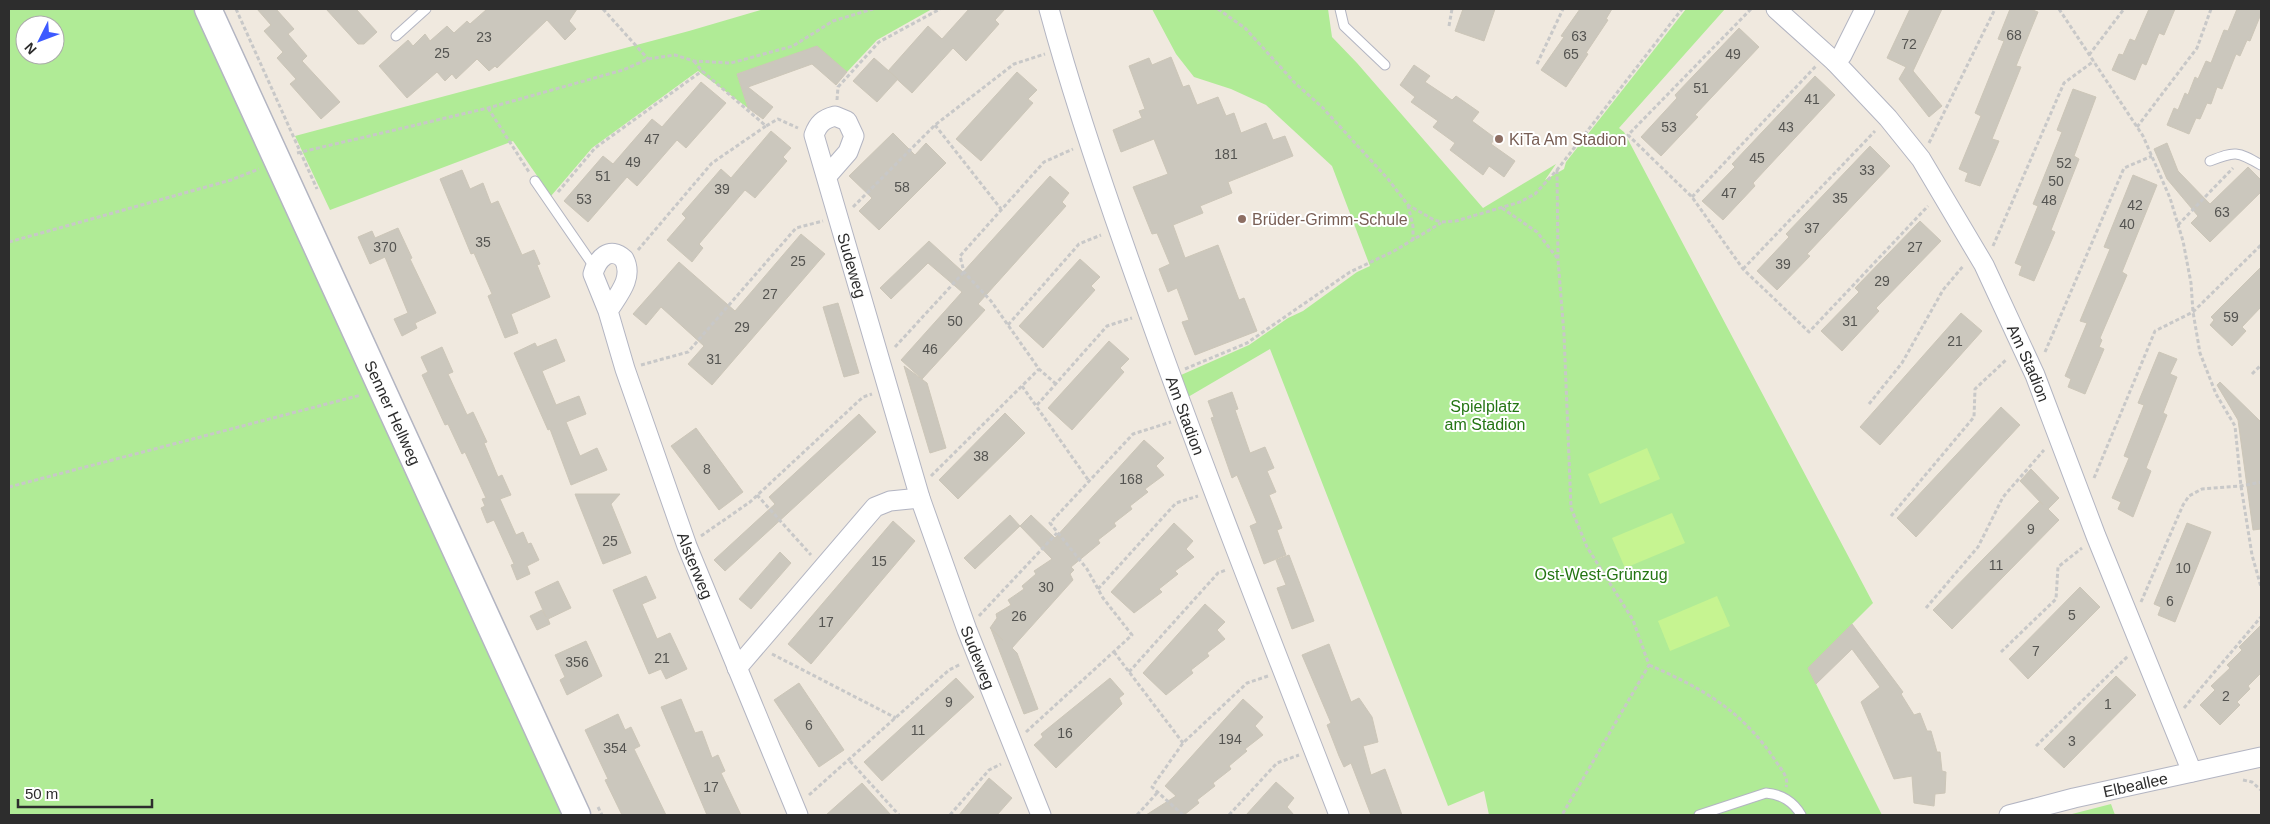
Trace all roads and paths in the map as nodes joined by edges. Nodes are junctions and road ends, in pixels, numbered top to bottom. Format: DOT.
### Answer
graph roads {
  1 [pos="208,9"];
  2 [pos="426,9"];
  3 [pos="603,9"];
  4 [pos="873,9"];
  5 [pos="940,9"];
  6 [pos="1050,9"];
  7 [pos="1218,9"];
  8 [pos="1340,9"];
  9 [pos="1452,9"];
  10 [pos="1563,9"];
  11 [pos="1682,9"];
  12 [pos="1751,9"];
  13 [pos="1776,9"];
  14 [pos="1864,9"];
  15 [pos="1995,9"];
  16 [pos="2059,9"];
  17 [pos="2124,9"];
  18 [pos="2211,9"];
  19 [pos="1449,26"];
  20 [pos="396,36"];
  21 [pos="1060,50"];
  22 [pos="2089,55"];
  23 [pos="648,59"];
  24 [pos="1831,59"];
  25 [pos="694,61"];
  26 [pos="2094,61"];
  27 [pos="1385,64"];
  28 [pos="1537,64"];
  29 [pos="702,71"];
  30 [pos="488,108"];
  31 [pos="835,116"];
  32 [pos="1888,118"];
  33 [pos="935,125"];
  34 [pos="766,126"];
  35 [pos="2137,127"];
  36 [pos="814,135"];
  37 [pos="1089,141"];
  38 [pos="2246,155"];
  39 [pos="2152,156"];
  40 [pos="1921,159"];
  41 [pos="2210,161"];
  42 [pos="277,162"];
  43 [pos="2261,165"];
  44 [pos="1557,170"];
  45 [pos="827,176"];
  46 [pos="535,181"];
  47 [pos="1941,193"];
  48 [pos="1692,197"];
  49 [pos="549,202"];
  50 [pos="1408,205"];
  51 [pos="1502,208"];
  52 [pos="1001,210"];
  53 [pos="839,217"];
  54 [pos="1442,222"];
  55 [pos="2178,224"];
  56 [pos="1118,229"];
  57 [pos="1413,240"];
  58 [pos="9,242"];
  59 [pos="2261,245"];
  60 [pos="1980,258"];
  61 [pos="624,259"];
  62 [pos="1558,260"];
  63 [pos="595,268"];
  64 [pos="1743,269"];
  65 [pos="964,272"];
  66 [pos="608,311"];
  67 [pos="2193,312"];
  68 [pos="1148,313"];
  69 [pos="1008,324"];
  70 [pos="2021,346"];
  71 [pos="878,360"];
  72 [pos="2261,366"];
  73 [pos="625,369"];
  74 [pos="1039,369"];
  75 [pos="2252,374"];
  76 [pos="2035,375"];
  77 [pos="1171,376"];
  78 [pos="1056,384"];
  79 [pos="1022,386"];
  80 [pos="381,389"];
  81 [pos="887,389"];
  82 [pos="1869,404"];
  83 [pos="1037,405"];
  84 [pos="1186,417"];
  85 [pos="2058,435"];
  86 [pos="1089,481"];
  87 [pos="2261,482"];
  88 [pos="2241,486"];
  89 [pos="9,487"];
  90 [pos="918,490"];
  91 [pos="1213,492"];
  92 [pos="758,495"];
  93 [pos="2083,504"];
  94 [pos="1891,516"];
  95 [pos="1057,533"];
  96 [pos="2096,536"];
  97 [pos="687,546"];
  98 [pos="1240,564"];
  99 [pos="823,569"];
  100 [pos="2261,587"];
  101 [pos="1098,589"];
  102 [pos="1926,608"];
  103 [pos="2129,614"];
  104 [pos="2261,617"];
  105 [pos="967,630"];
  106 [pos="2141,644"];
  107 [pos="755,646"];
  108 [pos="1114,652"];
  109 [pos="2001,652"];
  110 [pos="977,655"];
  111 [pos="1649,665"];
  112 [pos="737,668"];
  113 [pos="1282,670"];
  114 [pos="1129,672"];
  115 [pos="896,718"];
  116 [pos="2170,718"];
  117 [pos="1184,743"];
  118 [pos="2036,746"];
  119 [pos="1313,749"];
  120 [pos="1015,752"];
  121 [pos="2261,757"];
  122 [pos="850,761"];
  123 [pos="2192,772"];
  124 [pos="2242,780"];
  125 [pos="2261,790"];
  126 [pos="1158,792"];
  127 [pos="1782,796"];
  128 [pos="797,811"];
  129 [pos="577,815"];
  130 [pos="899,815"];
  131 [pos="950,815"];
  132 [pos="1041,815"];
  133 [pos="1137,815"];
  134 [pos="1183,815"];
  135 [pos="1229,815"];
  136 [pos="1339,815"];
  137 [pos="1562,815"];
  138 [pos="1699,815"];
  139 [pos="1801,815"];
  140 [pos="2009,815"];
  1 -- 42 [label="street, Senner Hellweg"];
  2 -- 20 [label="lane"];
  3 -- 23 [label="path"];
  4 -- 25 [label="path"];
  5 -- 31 [label="path"];
  6 -- 21 [label="street, Am Stadion"];
  7 -- 50 [label="path"];
  8 -- 27 [label="lane"];
  9 -- 19 [label="path"];
  10 -- 28 [label="path"];
  11 -- 44 [label="path"];
  12 -- 48 [label="path"];
  13 -- 24 [label="street, Am Stadion"];
  14 -- 24 [label="street"];
  15 -- 40 [label="path"];
  16 -- 22 [label="path"];
  17 -- 22 [label="path"];
  18 -- 35 [label="path"];
  21 -- 33 [label="path"];
  21 -- 37 [label="street, Am Stadion"];
  22 -- 26 [label="path"];
  23 -- 25 [label="path"];
  23 -- 30 [label="path"];
  24 -- 32 [label="street, Am Stadion"];
  24 -- 48 [label="path"];
  25 -- 29 [label="path"];
  26 -- 35 [label="path"];
  26 -- 60 [label="path"];
  29 -- 34 [label="path"];
  29 -- 49 [label="path"];
  30 -- 42 [label="path"];
  30 -- 46 [label="path"];
  31 -- 36 [label="street"];
  31 -- 45 [label="street"];
  32 -- 40 [label="street, Am Stadion"];
  32 -- 64 [label="path"];
  33 -- 52 [label="path"];
  33 -- 53 [label="path"];
  34 -- 36 [label="path"];
  34 -- 61 [label="path"];
  35 -- 39 [label="path"];
  36 -- 45 [label="street, Sudeweg"];
  37 -- 52 [label="path"];
  37 -- 56 [label="street, Am Stadion"];
  38 -- 41 [label="lane"];
  38 -- 43 [label="lane"];
  38 -- 55 [label="path"];
  39 -- 55 [label="path"];
  39 -- 76 [label="path"];
  40 -- 47 [label="street, Am Stadion"];
  42 -- 58 [label="path"];
  42 -- 80 [label="street, Senner Hellweg"];
  44 -- 51 [label="path"];
  44 -- 62 [label="path"];
  45 -- 53 [label="street, Sudeweg"];
  46 -- 49 [label="lane"];
  47 -- 60 [label="street, Am Stadion"];
  47 -- 64 [label="path"];
  48 -- 64 [label="path"];
  49 -- 63 [label="lane"];
  50 -- 54 [label="path"];
  50 -- 57 [label="path"];
  51 -- 54 [label="path"];
  51 -- 62 [label="path"];
  52 -- 65 [label="path"];
  53 -- 71 [label="street, Sudeweg"];
  53 -- 73 [label="path"];
  54 -- 57 [label="path"];
  55 -- 67 [label="path"];
  56 -- 68 [label="street, Am Stadion"];
  56 -- 69 [label="path"];
  57 -- 77 [label="path"];
  59 -- 67 [label="path"];
  60 -- 70 [label="street, Am Stadion"];
  60 -- 82 [label="path"];
  61 -- 63 [label="street"];
  61 -- 66 [label="street"];
  62 -- 111 [label="path"];
  63 -- 66 [label="street, Alsterweg"];
  65 -- 69 [label="path"];
  65 -- 71 [label="path"];
  66 -- 73 [label="street, Alsterweg"];
  67 -- 88 [label="path"];
  67 -- 93 [label="path"];
  68 -- 77 [label="street, Am Stadion"];
  68 -- 78 [label="path"];
  69 -- 74 [label="path"];
  70 -- 76 [label="street, Am Stadion"];
  70 -- 94 [label="path"];
  71 -- 81 [label="street, Sudeweg"];
  72 -- 75 [label="path"];
  73 -- 97 [label="street, Alsterweg"];
  74 -- 78 [label="path"];
  74 -- 79 [label="path"];
  76 -- 85 [label="street, Am Stadion"];
  77 -- 84 [label="street, Am Stadion"];
  78 -- 83 [label="path"];
  79 -- 83 [label="path"];
  79 -- 90 [label="path"];
  80 -- 89 [label="path"];
  80 -- 129 [label="street, Senner Hellweg"];
  81 -- 90 [label="street, Sudeweg"];
  81 -- 92 [label="path"];
  83 -- 86 [label="path"];
  84 -- 86 [label="path"];
  84 -- 91 [label="street, Am Stadion"];
  85 -- 93 [label="street, Am Stadion"];
  85 -- 102 [label="path"];
  86 -- 95 [label="path"];
  87 -- 88 [label="path"];
  88 -- 100 [label="path"];
  88 -- 103 [label="path"];
  90 -- 99 [label="street"];
  90 -- 105 [label="street, Sudeweg"];
  91 -- 98 [label="street, Am Stadion"];
  91 -- 101 [label="path"];
  92 -- 97 [label="path"];
  92 -- 99 [label="path"];
  93 -- 96 [label="street, Am Stadion"];
  95 -- 101 [label="path"];
  95 -- 105 [label="path"];
  96 -- 103 [label="street, Am Stadion"];
  96 -- 109 [label="path"];
  97 -- 112 [label="street, Alsterweg"];
  98 -- 113 [label="street, Am Stadion"];
  98 -- 114 [label="path"];
  99 -- 107 [label="street"];
  101 -- 108 [label="path"];
  103 -- 106 [label="street, Am Stadion"];
  104 -- 116 [label="path"];
  105 -- 110 [label="street, Sudeweg"];
  106 -- 116 [label="street, Am Stadion"];
  106 -- 118 [label="path"];
  107 -- 112 [label="street"];
  107 -- 115 [label="path"];
  108 -- 114 [label="path"];
  108 -- 120 [label="path"];
  110 -- 115 [label="path"];
  110 -- 120 [label="street, Sudeweg"];
  111 -- 127 [label="path"];
  111 -- 137 [label="path"];
  112 -- 128 [label="street, Alsterweg"];
  113 -- 117 [label="path"];
  113 -- 119 [label="street, Am Stadion"];
  114 -- 117 [label="path"];
  115 -- 122 [label="path"];
  116 -- 123 [label="street, Am Stadion"];
  117 -- 126 [label="path"];
  119 -- 135 [label="path"];
  119 -- 136 [label="street, Am Stadion"];
  120 -- 131 [label="path"];
  120 -- 132 [label="street, Sudeweg"];
  121 -- 123 [label="street, Elbeallee"];
  122 -- 128 [label="path"];
  122 -- 130 [label="path"];
  123 -- 140 [label="street, Elbeallee"];
  124 -- 125 [label="path"];
  126 -- 133 [label="path"];
  126 -- 134 [label="path"];
  127 -- 138 [label="lane"];
  127 -- 139 [label="lane"];
}
